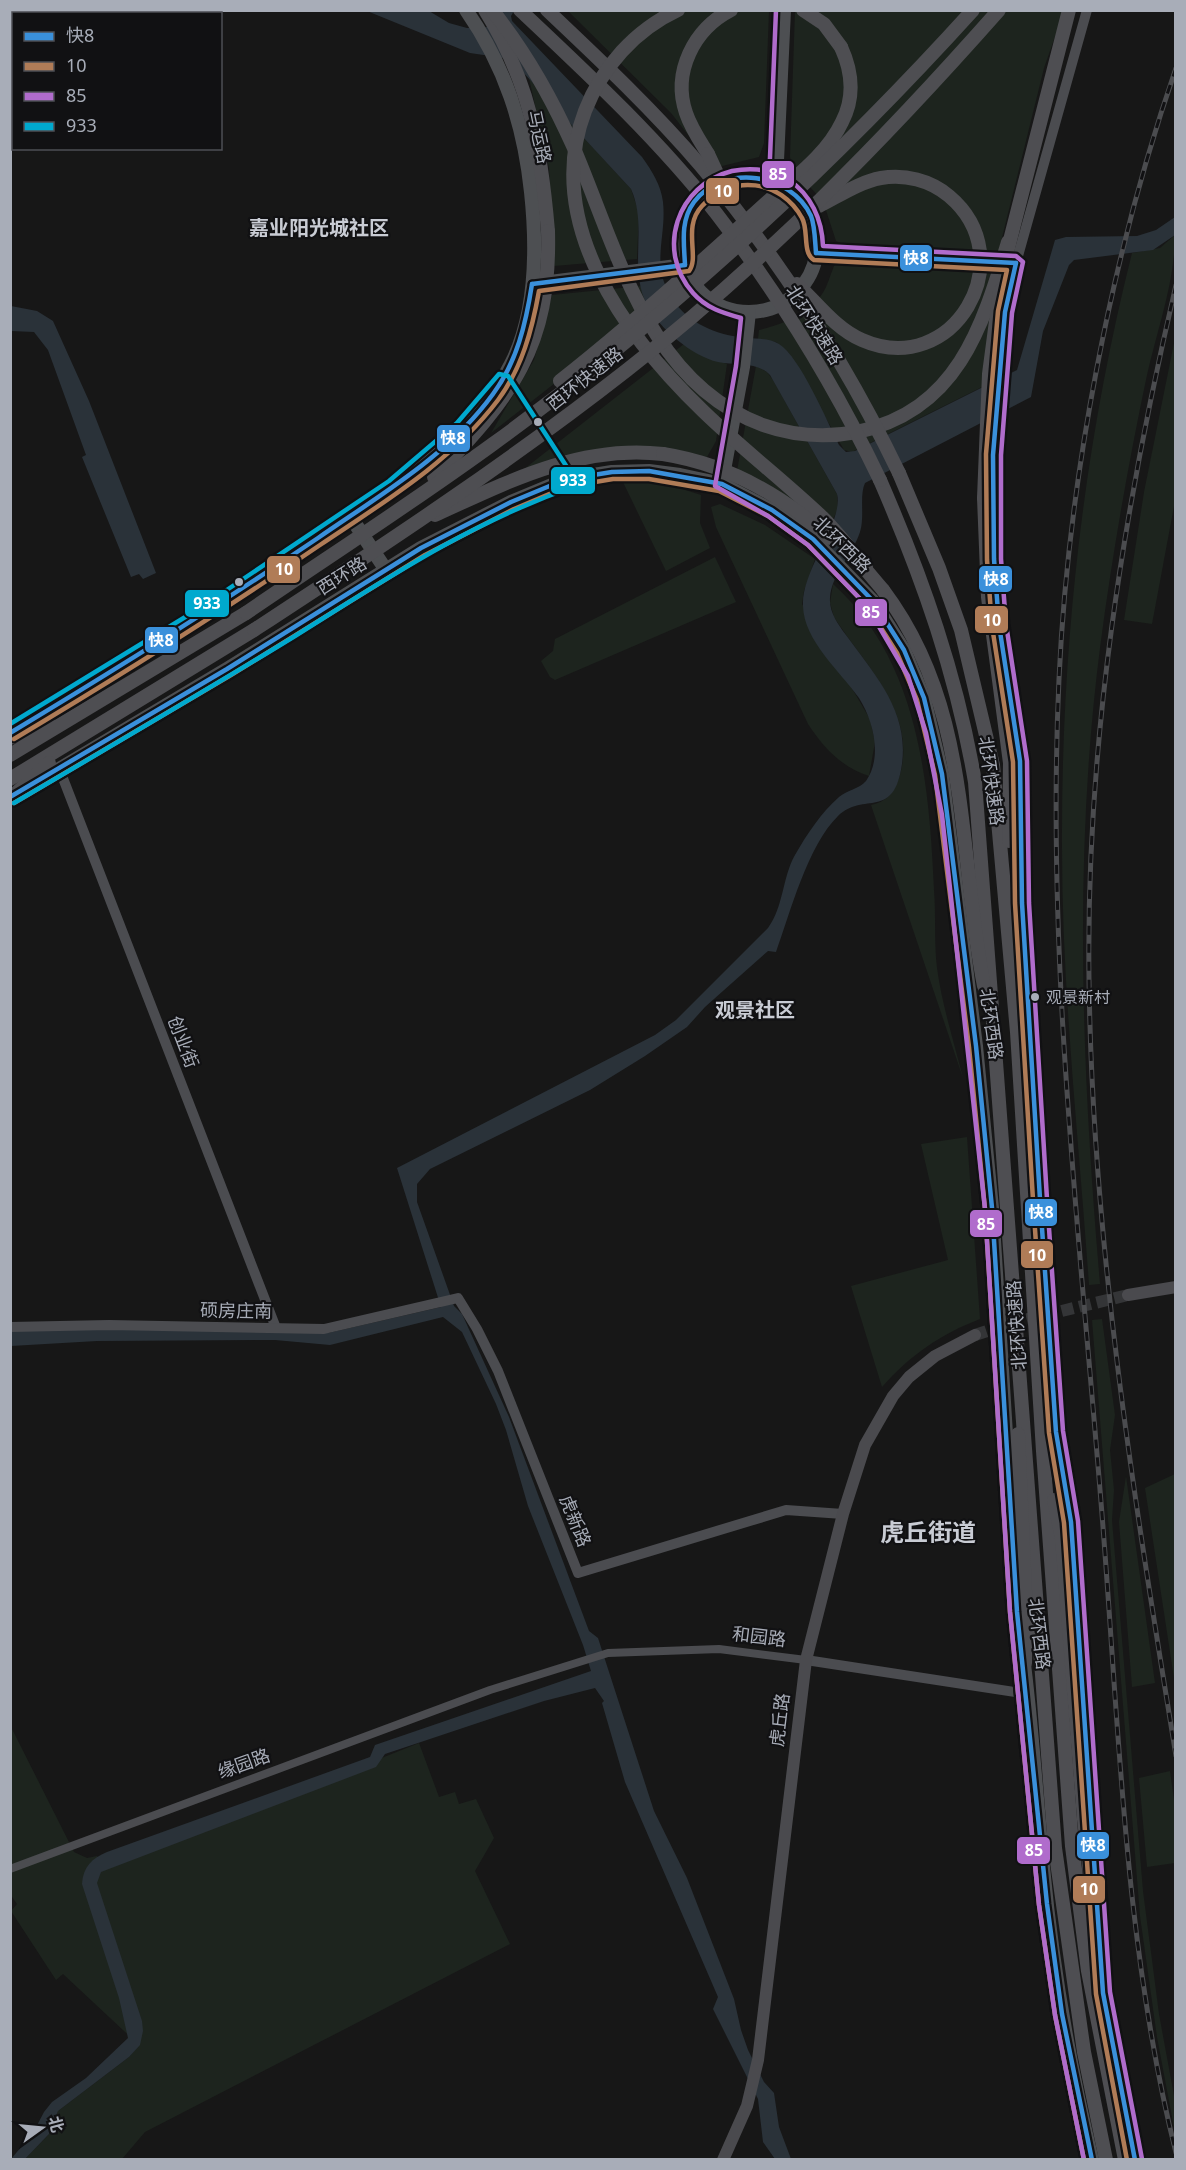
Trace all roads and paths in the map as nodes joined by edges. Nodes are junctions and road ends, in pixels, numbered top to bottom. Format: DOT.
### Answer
graph roads {
  1 [pos="485,10"];
  2 [pos="492,10"];
  3 [pos="520,10"];
  4 [pos="547,10"];
  5 [pos="678,10"];
  6 [pos="731,10"];
  7 [pos="784,10"];
  8 [pos="803,10"];
  9 [pos="973,10"];
  10 [pos="999,10"];
  11 [pos="1069,10"];
  12 [pos="1087,10"];
  13 [pos="469,15"];
  14 [pos="776,182"];
  15 [pos="731,203"];
  16 [pos="807,213"];
  17 [pos="1008,242"];
  18 [pos="816,253"];
  19 [pos="1016,263"];
  20 [pos="679,266"];
  21 [pos="781,270"];
  22 [pos="532,284"];
  23 [pos="749,312"];
  24 [pos="430,481"];
  25 [pos="722,484"];
  26 [pos="409,502"];
  27 [pos="350,516"];
  28 [pos="419,522"];
  29 [pos="866,568"];
  30 [pos="386,570"];
  31 [pos="80,714"];
  32 [pos="10,733"];
  33 [pos="10,738"];
  34 [pos="70,743"];
  35 [pos="10,755"];
  36 [pos="59,768"];
  37 [pos="10,779"];
  38 [pos="12,797"];
  39 [pos="1007,912"];
  40 [pos="994,1039"];
  41 [pos="1176,1287"];
  42 [pos="1128,1295"];
  43 [pos="455,1298"];
  44 [pos="10,1327"];
  45 [pos="276,1328"];
  46 [pos="975,1335"];
  47 [pos="1021,1366"];
  48 [pos="1043,1451"];
  49 [pos="843,1514"];
  50 [pos="806,1660"];
  51 [pos="1025,1664"];
  52 [pos="490,1690"];
  53 [pos="1028,1694"];
  54 [pos="10,1869"];
  55 [pos="1104,1993"];
  56 [pos="723,2160"];
  57 [pos="1092,2160"];
  58 [pos="1106,2160"];
  59 [pos="1125,2160"];
  60 [pos="1135,2160"];
  1 -- 24 [label="highway, bridge"];
  2 -- 17 [label="highway, bridge"];
  3 -- 40 [label="highway, 北环快速路, bridge"];
  4 -- 15 [label="highway, 北环快速路, bridge"];
  5 -- 29 [label="highway, bridge"];
  6 -- 15 [label="highway, bridge"];
  7 -- 14 [label="main road"];
  8 -- 24 [label="highway, bridge"];
  9 -- 26 [label="highway, 西环快速路, bridge"];
  10 -- 16 [label="highway, 西环快速路, bridge"];
  11 -- 17 [label="highway, bridge"];
  12 -- 19 [label="street"];
  13 -- 22 [label="main road, 马运路"];
  14 -- 18 [label="main road"];
  14 -- 20 [label="main road"];
  15 -- 21 [label="highway, 北环快速路, bridge"];
  16 -- 21 [label="highway, bridge"];
  16 -- 28 [label="highway, 西环快速路, bridge"];
  17 -- 39 [label="highway, bridge"];
  18 -- 19 [label="main road"];
  18 -- 23 [label="main road"];
  19 -- 55 [label="main road, 北环西路"];
  20 -- 22 [label="main road"];
  20 -- 23 [label="main road"];
  21 -- 39 [label="highway, 北环快速路, bridge"];
  22 -- 27 [label="main road"];
  23 -- 25 [label="main road"];
  24 -- 26 [label="highway, bridge"];
  25 -- 30 [label="main road, 西环路"];
  25 -- 51 [label="main road, 北环西路"];
  26 -- 31 [label="highway, 西环快速路, bridge"];
  27 -- 30 [label="main road"];
  27 -- 32 [label="main road"];
  28 -- 29 [label="highway, bridge"];
  28 -- 34 [label="highway, 西环快速路, bridge"];
  29 -- 40 [label="highway, bridge"];
  30 -- 36 [label="main road, 西环路"];
  31 -- 33 [label="highway"];
  31 -- 35 [label="highway, 西环快速路"];
  34 -- 37 [label="highway, 西环快速路"];
  34 -- 38 [label="highway"];
  36 -- 38 [label="main road, 西环路"];
  36 -- 45 [label="street, 创业街"];
  39 -- 48 [label="highway, 北环快速路"];
  40 -- 47 [label="highway, 北环快速路"];
  41 -- 42 [label="main road"];
  43 -- 45 [label="street, 硕房庄南"];
  43 -- 49 [label="street, 虎新路"];
  44 -- 45 [label="street, 硕房庄南"];
  46 -- 49 [label="main road, 虎丘路"];
  47 -- 51 [label="highway"];
  47 -- 58 [label="highway, 北环快速路"];
  48 -- 55 [label="highway"];
  48 -- 59 [label="highway, 北环快速路"];
  49 -- 50 [label="main road, 虎丘路"];
  50 -- 52 [label="street, 和园路"];
  50 -- 53 [label="street, 和园路"];
  50 -- 56 [label="main road, 虎丘路"];
  51 -- 53 [label="main road, 北环西路"];
  52 -- 54 [label="street, 缘园路"];
  53 -- 57 [label="main road, 北环西路"];
  55 -- 60 [label="main road, 北环西路"];
}
